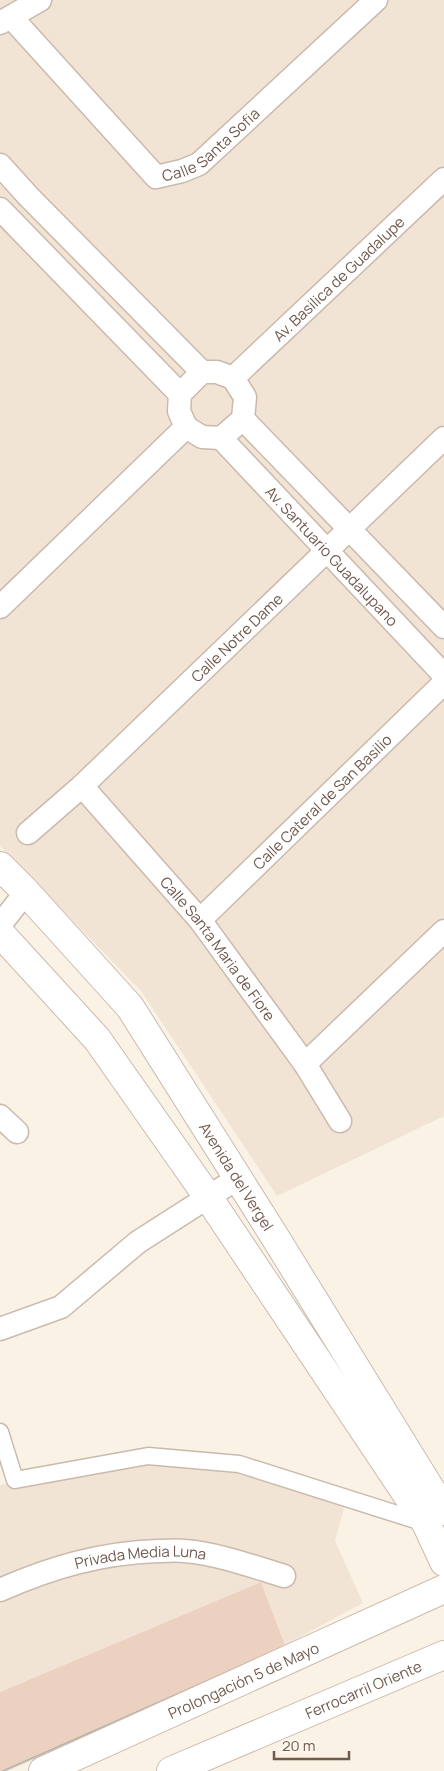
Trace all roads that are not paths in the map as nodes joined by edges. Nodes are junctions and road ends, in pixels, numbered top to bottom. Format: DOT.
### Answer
graph roads {
  1 [pos="40,0"];
  2 [pos="376,0"];
  3 [pos="5,20"];
  4 [pos="0,165"];
  5 [pos="444,179"];
  6 [pos="29,197"];
  7 [pos="1,212"];
  8 [pos="202,372"];
  9 [pos="233,378"];
  10 [pos="180,394"];
  11 [pos="243,419"];
  12 [pos="186,428"];
  13 [pos="221,438"];
  14 [pos="444,438"];
  15 [pos="349,530"];
  16 [pos="328,551"];
  17 [pos="0,607"];
  18 [pos="444,627"];
  19 [pos="444,675"];
  20 [pos="444,683"];
  21 [pos="82,786"];
  22 [pos="28,833"];
  23 [pos="0,866"];
  24 [pos="26,892"];
  25 [pos="200,920"];
  26 [pos="0,925"];
  27 [pos="444,931"];
  28 [pos="0,933"];
  29 [pos="305,1064"];
  30 [pos="0,1116"];
  31 [pos="340,1121"];
  32 [pos="17,1132"];
  33 [pos="238,1178"];
  34 [pos="208,1197"];
  35 [pos="0,1329"];
  36 [pos="0,1432"];
  37 [pos="3,1461"];
  38 [pos="435,1517"];
  39 [pos="444,1562"];
  40 [pos="284,1576"];
  41 [pos="0,1590"];
  42 [pos="444,1590"];
  43 [pos="444,1655"];
  44 [pos="44,1771"];
  45 [pos="171,1771"];
  1 -- 3 [label="street"];
  2 -- 3 [label="street, Calle Santa Sofia"];
  4 -- 6 [label="street"];
  5 -- 9 [label="street, Av. Basilica de Guadalupe"];
  6 -- 7 [label="street"];
  6 -- 8 [label="street"];
  7 -- 10 [label="street"];
  8 -- 9 [label="street"];
  8 -- 10 [label="street"];
  9 -- 11 [label="street"];
  10 -- 12 [label="street"];
  11 -- 13 [label="street"];
  11 -- 15 [label="street, Av. Santuario Guadalupano"];
  12 -- 13 [label="street"];
  12 -- 17 [label="street"];
  13 -- 16 [label="street, Av. Santuario Guadalupano"];
  14 -- 15 [label="street, Calle Notre Dame"];
  15 -- 16 [label="street, Calle Notre Dame"];
  15 -- 18 [label="street, Av. Santuario Guadalupano"];
  16 -- 19 [label="street, Av. Santuario Guadalupano"];
  16 -- 21 [label="street, Calle Notre Dame"];
  20 -- 25 [label="street, Calle Cateral de San Basilio"];
  21 -- 22 [label="street, Calle Notre Dame"];
  21 -- 25 [label="street, Calle Santa Maria de Fiore"];
  23 -- 24 [label="street, Avenida del Vergel"];
  24 -- 26 [label="street"];
  24 -- 33 [label="street, Avenida del Vergel"];
  25 -- 29 [label="street, Calle Santa Maria de Fiore"];
  27 -- 29 [label="street"];
  28 -- 34 [label="street, Avenida del Vergel"];
  29 -- 31 [label="street, Calle Santa Maria de Fiore"];
  30 -- 32 [label="street"];
  33 -- 34 [label="street"];
  33 -- 38 [label="street, Avenida del Vergel"];
  34 -- 35 [label="street"];
  34 -- 38 [label="street, Avenida del Vergel"];
  36 -- 37 [label="street"];
  37 -- 38 [label="street"];
  38 -- 39 [label="street, Avenida del Vergel"];
  40 -- 41 [label="street, Privada Media Luna"];
  42 -- 44 [label="street, Prolongación 5 de Mayo"];
  43 -- 45 [label="street, Ferrocarril Oriente"];
}
